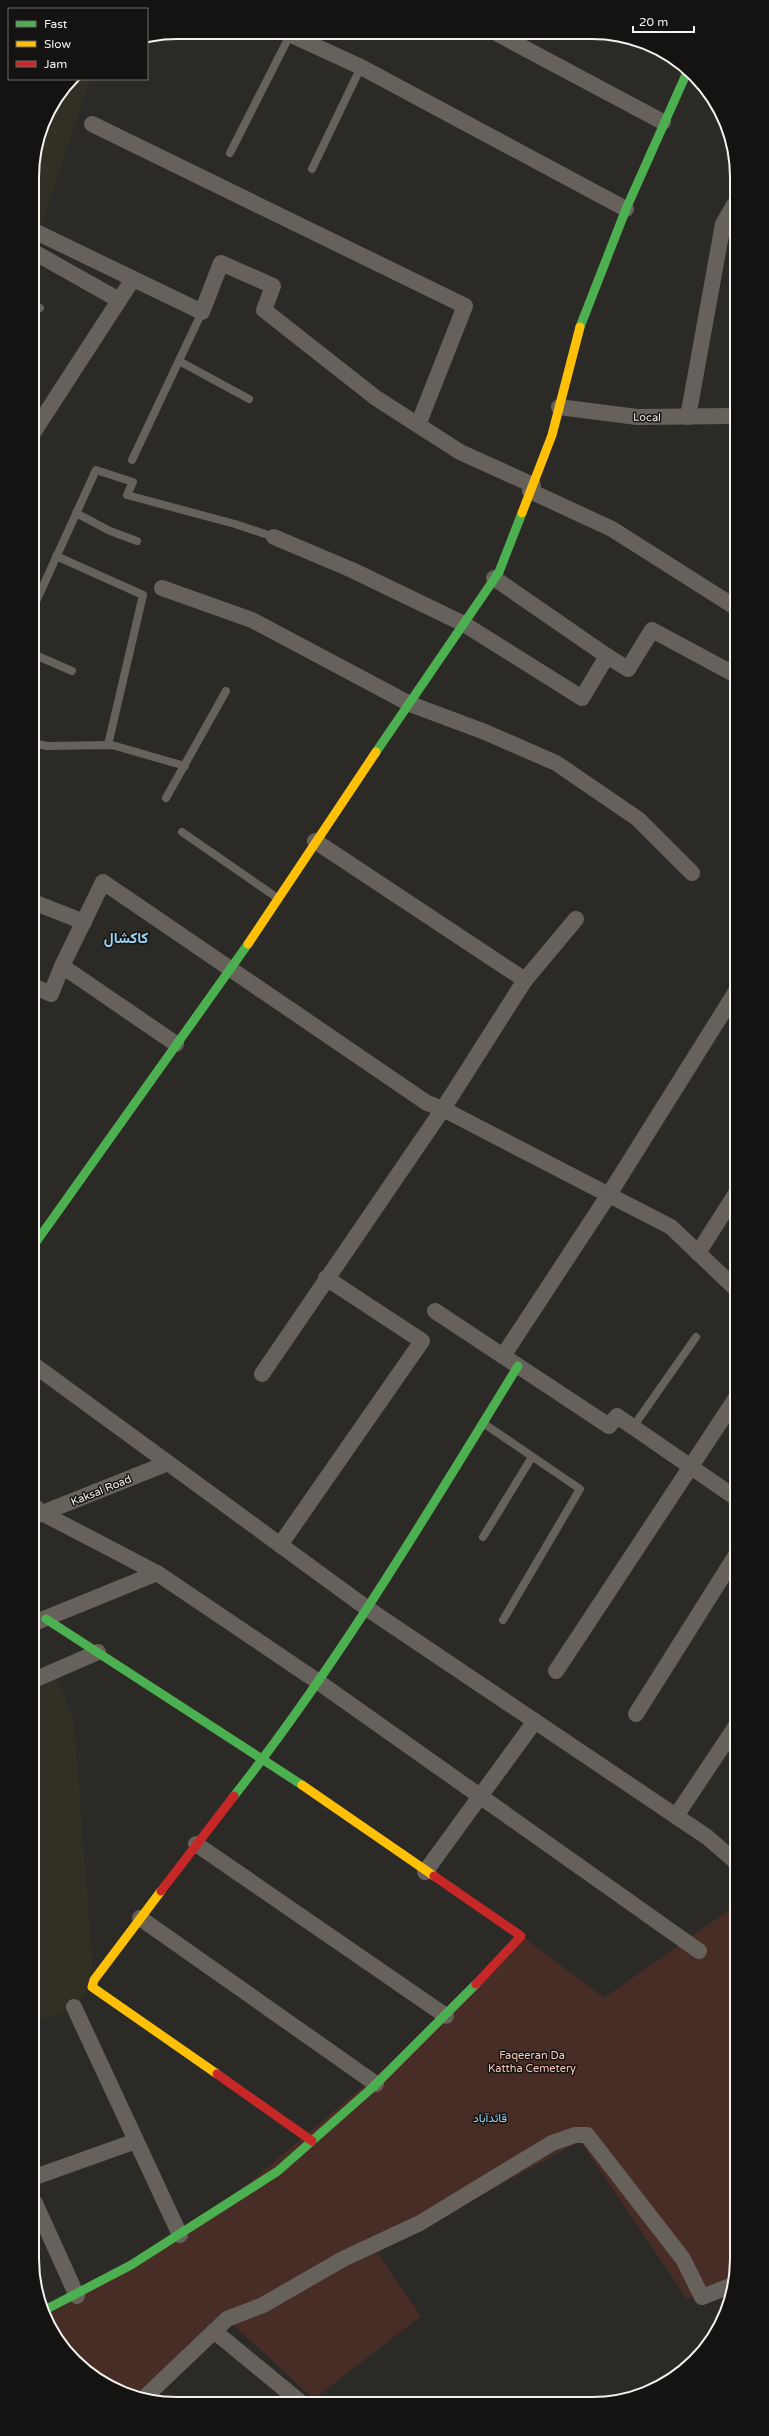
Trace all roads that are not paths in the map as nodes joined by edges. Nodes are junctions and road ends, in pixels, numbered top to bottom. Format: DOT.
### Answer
graph roads {
  1 [pos="287,39"];
  2 [pos="303,39"];
  3 [pos="507,39"];
  4 [pos="361,67"];
  5 [pos="685,75"];
  6 [pos="663,122"];
  7 [pos="92,124"];
  8 [pos="230,153"];
  9 [pos="312,169"];
  10 [pos="626,209"];
  11 [pos="730,212"];
  12 [pos="39,233"];
  13 [pos="39,255"];
  14 [pos="133,278"];
  15 [pos="119,300"];
  16 [pos="202,312"];
  17 [pos="179,361"];
  18 [pos="249,399"];
  19 [pos="559,407"];
  20 [pos="730,416"];
  21 [pos="688,417"];
  22 [pos="39,418"];
  23 [pos="418,425"];
  24 [pos="132,460"];
  25 [pos="531,488"];
  26 [pos="76,513"];
  27 [pos="274,537"];
  28 [pos="137,541"];
  29 [pos="56,556"];
  30 [pos="494,578"];
  31 [pos="162,588"];
  32 [pos="39,594"];
  33 [pos="730,604"];
  34 [pos="464,624"];
  35 [pos="607,656"];
  36 [pos="39,657"];
  37 [pos="72,671"];
  38 [pos="730,671"];
  39 [pos="226,691"];
  40 [pos="410,704"];
  41 [pos="39,744"];
  42 [pos="108,745"];
  43 [pos="185,766"];
  44 [pos="166,798"];
  45 [pos="182,832"];
  46 [pos="315,841"];
  47 [pos="692,873"];
  48 [pos="277,898"];
  49 [pos="39,904"];
  50 [pos="576,919"];
  51 [pos="84,922"];
  52 [pos="62,966"];
  53 [pos="232,968"];
  54 [pos="525,980"];
  55 [pos="39,989"];
  56 [pos="730,1001"];
  57 [pos="176,1044"];
  58 [pos="443,1109"];
  59 [pos="608,1196"];
  60 [pos="730,1204"];
  61 [pos="39,1238"];
  62 [pos="698,1253"];
  63 [pos="326,1278"];
  64 [pos="730,1283"];
  65 [pos="435,1311"];
  66 [pos="696,1336"];
  67 [pos="503,1356"];
  68 [pos="518,1366"];
  69 [pos="39,1369"];
  70 [pos="262,1374"];
  71 [pos="730,1407"];
  72 [pos="482,1423"];
  73 [pos="633,1427"];
  74 [pos="532,1457"];
  75 [pos="168,1463"];
  76 [pos="690,1466"];
  77 [pos="730,1494"];
  78 [pos="39,1511"];
  79 [pos="39,1513"];
  80 [pos="482,1537"];
  81 [pos="280,1545"];
  82 [pos="730,1565"];
  83 [pos="157,1572"];
  84 [pos="368,1608"];
  85 [pos="503,1620"];
  86 [pos="40,1621"];
  87 [pos="98,1652"];
  88 [pos="556,1671"];
  89 [pos="39,1678"];
  90 [pos="317,1681"];
  91 [pos="636,1714"];
  92 [pos="535,1721"];
  93 [pos="730,1735"];
  94 [pos="263,1759"];
  95 [pos="480,1798"];
  96 [pos="676,1816"];
  97 [pos="196,1844"];
  98 [pos="730,1857"];
  99 [pos="425,1872"];
  100 [pos="140,1918"];
  101 [pos="699,1951"];
  102 [pos="74,2007"];
  103 [pos="446,2016"];
  104 [pos="376,2084"];
  105 [pos="136,2141"];
  106 [pos="312,2141"];
  107 [pos="39,2176"];
  108 [pos="39,2212"];
  109 [pos="180,2235"];
  110 [pos="727,2287"];
  111 [pos="77,2296"];
  112 [pos="48,2309"];
  113 [pos="214,2331"];
  114 [pos="149,2394"];
  115 [pos="293,2397"];
  1 -- 8 [label="lane"];
  2 -- 4 [label="street"];
  3 -- 6 [label="street"];
  4 -- 9 [label="lane"];
  4 -- 10 [label="street"];
  5 -- 6 [label="street"];
  6 -- 10 [label="street"];
  7 -- 23 [label="street"];
  10 -- 19 [label="street"];
  11 -- 21 [label="street"];
  12 -- 14 [label="street"];
  13 -- 15 [label="street"];
  14 -- 15 [label="street"];
  14 -- 16 [label="street"];
  15 -- 22 [label="street"];
  16 -- 17 [label="lane"];
  16 -- 23 [label="street"];
  17 -- 18 [label="lane"];
  17 -- 24 [label="lane"];
  19 -- 21 [label="street, Local"];
  19 -- 25 [label="street"];
  20 -- 21 [label="street, Local"];
  23 -- 25 [label="street"];
  25 -- 30 [label="street"];
  25 -- 33 [label="street"];
  26 -- 27 [label="lane"];
  26 -- 28 [label="lane"];
  26 -- 29 [label="lane"];
  27 -- 34 [label="street"];
  29 -- 32 [label="lane"];
  29 -- 42 [label="lane"];
  30 -- 34 [label="street"];
  30 -- 35 [label="street"];
  31 -- 40 [label="street"];
  34 -- 35 [label="street"];
  34 -- 40 [label="street"];
  35 -- 38 [label="street"];
  36 -- 37 [label="lane"];
  39 -- 43 [label="lane"];
  40 -- 46 [label="street"];
  40 -- 47 [label="street"];
  41 -- 42 [label="lane"];
  42 -- 43 [label="lane"];
  43 -- 44 [label="lane"];
  45 -- 48 [label="lane"];
  46 -- 48 [label="street"];
  46 -- 54 [label="street"];
  48 -- 53 [label="street"];
  49 -- 51 [label="street"];
  50 -- 54 [label="street"];
  51 -- 52 [label="street"];
  51 -- 53 [label="street"];
  52 -- 55 [label="street"];
  52 -- 57 [label="street"];
  53 -- 57 [label="street"];
  53 -- 58 [label="street"];
  54 -- 58 [label="street"];
  56 -- 59 [label="street"];
  57 -- 61 [label="street"];
  58 -- 59 [label="street"];
  58 -- 63 [label="street"];
  59 -- 62 [label="street"];
  59 -- 67 [label="street"];
  60 -- 62 [label="street"];
  62 -- 64 [label="street"];
  63 -- 70 [label="street"];
  63 -- 81 [label="street"];
  65 -- 67 [label="street"];
  66 -- 73 [label="lane"];
  67 -- 68 [label="street"];
  68 -- 72 [label="street"];
  68 -- 73 [label="street"];
  69 -- 75 [label="street"];
  71 -- 76 [label="street"];
  72 -- 74 [label="lane"];
  72 -- 84 [label="street"];
  73 -- 76 [label="street"];
  74 -- 80 [label="lane"];
  74 -- 85 [label="lane"];
  75 -- 78 [label="street, Kaksal Road"];
  75 -- 81 [label="street"];
  76 -- 77 [label="street"];
  76 -- 88 [label="street"];
  79 -- 83 [label="street"];
  81 -- 84 [label="street"];
  82 -- 91 [label="street"];
  83 -- 86 [label="street"];
  83 -- 90 [label="street"];
  84 -- 90 [label="street"];
  84 -- 92 [label="street"];
  86 -- 87 [label="street"];
  87 -- 89 [label="street"];
  87 -- 94 [label="street"];
  90 -- 94 [label="street"];
  90 -- 95 [label="street"];
  92 -- 95 [label="street"];
  92 -- 96 [label="street"];
  93 -- 96 [label="street"];
  94 -- 97 [label="street"];
  94 -- 99 [label="street"];
  95 -- 99 [label="street"];
  95 -- 101 [label="street"];
  96 -- 98 [label="street"];
  97 -- 100 [label="street"];
  97 -- 103 [label="street"];
  99 -- 103 [label="street"];
  100 -- 104 [label="street"];
  100 -- 106 [label="street"];
  102 -- 105 [label="street"];
  103 -- 104 [label="street"];
  104 -- 106 [label="street"];
  105 -- 107 [label="street"];
  105 -- 109 [label="street"];
  106 -- 109 [label="street"];
  108 -- 111 [label="street"];
  109 -- 111 [label="street"];
  110 -- 113 [label="street"];
  111 -- 112 [label="street"];
  113 -- 114 [label="street"];
  113 -- 115 [label="street"];
}
